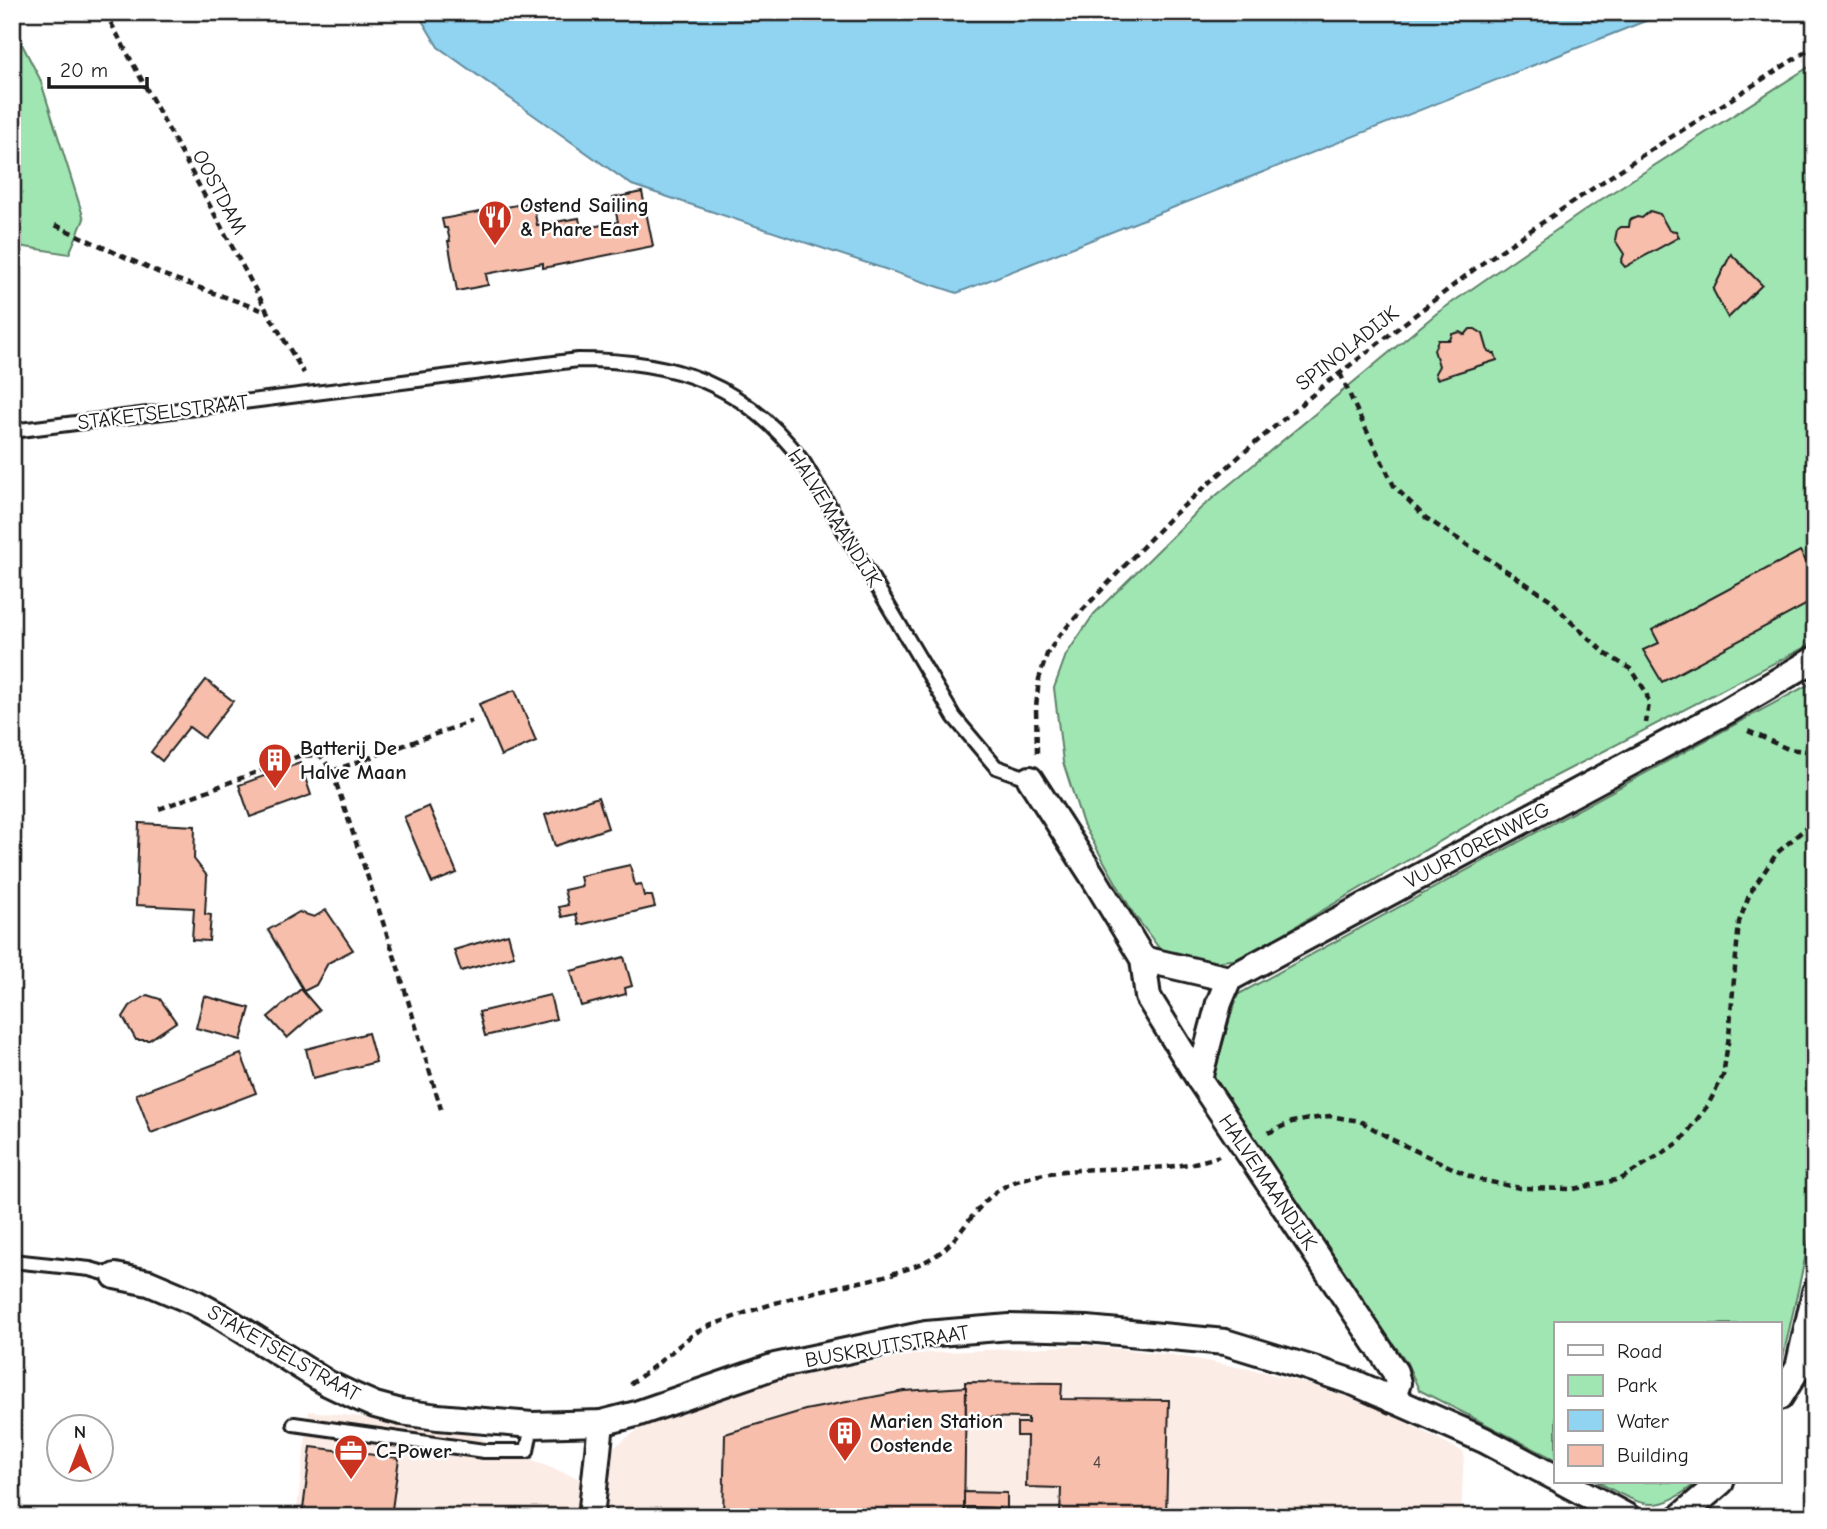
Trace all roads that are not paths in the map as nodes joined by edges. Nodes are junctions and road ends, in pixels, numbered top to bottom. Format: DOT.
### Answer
graph roads {
  1 [pos="313,388"];
  2 [pos="12,431"];
  3 [pos="1815,659"];
  4 [pos="1030,779"];
  5 [pos="1143,959"];
  6 [pos="1229,979"];
  7 [pos="1199,1079"];
  8 [pos="12,1261"];
  9 [pos="115,1276"];
  10 [pos="1815,1292"];
  11 [pos="1782,1394"];
  12 [pos="1392,1400"];
  13 [pos="601,1423"];
  14 [pos="294,1424"];
  15 [pos="533,1425"];
  16 [pos="1554,1477"];
  17 [pos="1567,1484"];
  18 [pos="1719,1484"];
  19 [pos="592,1517"];
  20 [pos="1628,1517"];
  21 [pos="1680,1517"];
  1 -- 2 [label="lane, STAKETSELSTRAAT"];
  1 -- 4 [label="lane, HALVEMAANDIJK"];
  3 -- 6 [label="street, VUURTORENWEG"];
  4 -- 5 [label="street, HALVEMAANDIJK"];
  5 -- 6 [label="street"];
  5 -- 7 [label="street, HALVEMAANDIJK"];
  6 -- 7 [label="street"];
  7 -- 12 [label="street, HALVEMAANDIJK"];
  8 -- 9 [label="lane, STAKETSELSTRAAT"];
  9 -- 15 [label="street, STAKETSELSTRAAT"];
  10 -- 11 [label="street"];
  12 -- 13 [label="street, BUSKRUITSTRAAT"];
  12 -- 16 [label="street, BUSKRUITSTRAAT"];
  13 -- 15 [label="street, STAKETSELSTRAAT"];
  13 -- 19 [label="street"];
  14 -- 15 [label="lane"];
  17 -- 20 [label="street"];
  18 -- 21 [label="street"];
}
